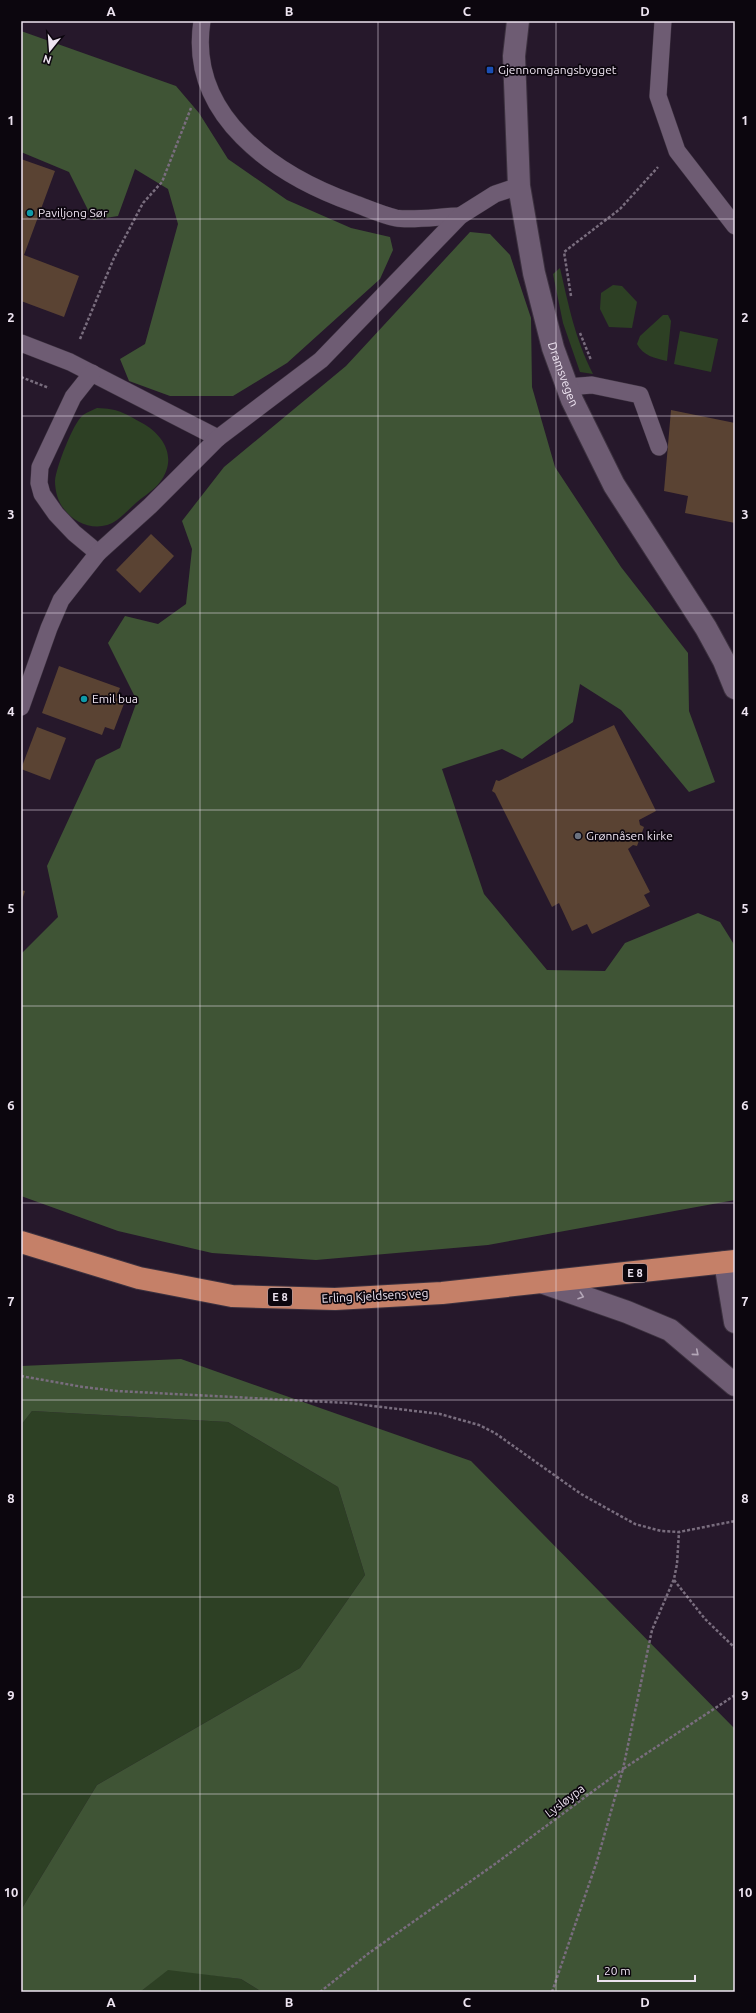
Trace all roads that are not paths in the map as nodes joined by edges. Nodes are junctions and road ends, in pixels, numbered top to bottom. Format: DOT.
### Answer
graph roads {
  1 [pos="202,21"];
  2 [pos="518,21"];
  3 [pos="664,21"];
  4 [pos="519,186"];
  5 [pos="460,216"];
  6 [pos="735,226"];
  7 [pos="21,343"];
  8 [pos="92,373"];
  9 [pos="567,387"];
  10 [pos="218,438"];
  11 [pos="659,447"];
  12 [pos="98,553"];
  13 [pos="735,688"];
  14 [pos="21,707"];
  15 [pos="21,1242"];
  16 [pos="730,1262"];
  17 [pos="544,1283"];
  18 [pos="735,1322"];
  19 [pos="735,1385"];
  1 -- 5 [label="lane"];
  2 -- 4 [label="street, Dramsvegen"];
  3 -- 6 [label="lane"];
  4 -- 5 [label="lane"];
  4 -- 9 [label="street, Dramsvegen"];
  5 -- 10 [label="lane"];
  7 -- 8 [label="lane"];
  8 -- 10 [label="lane"];
  8 -- 12 [label="lane"];
  9 -- 11 [label="lane"];
  9 -- 13 [label="street, Dramsvegen"];
  10 -- 12 [label="lane"];
  12 -- 14 [label="lane"];
  15 -- 17 [label="highway, Erling Kjeldsens veg / E 8"];
  16 -- 17 [label="highway, Erling Kjeldsens veg / E 8"];
  16 -- 18 [label="street"];
  17 -- 19 [label="street, one-way"];
}
